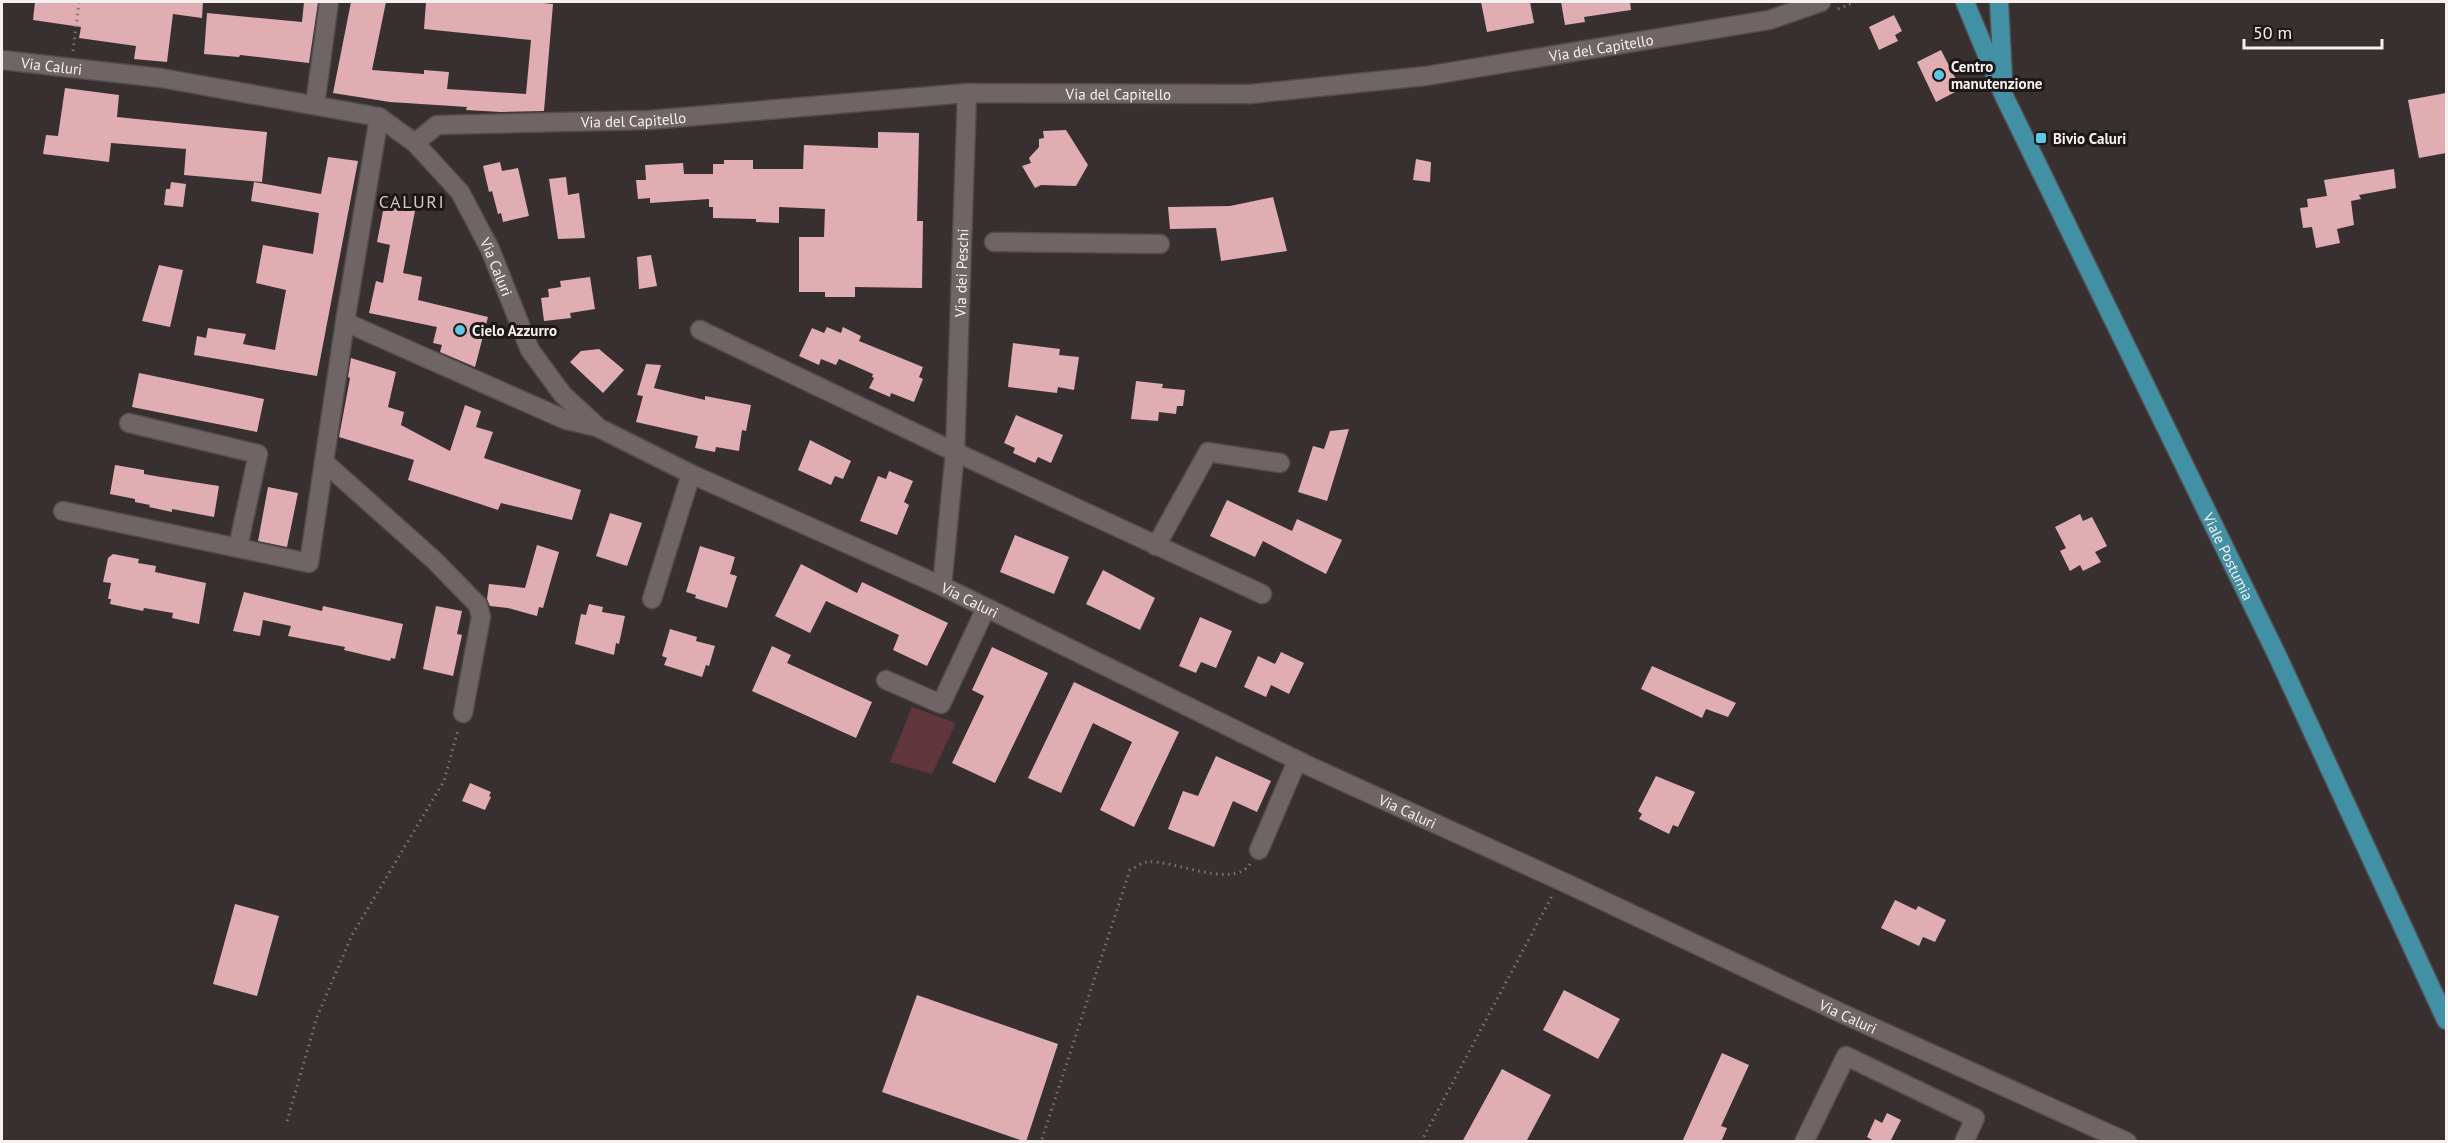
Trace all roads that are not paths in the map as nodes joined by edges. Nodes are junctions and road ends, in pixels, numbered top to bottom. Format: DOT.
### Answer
graph roads {
  1 [pos="329,2"];
  2 [pos="1821,2"];
  3 [pos="1965,2"];
  4 [pos="1999,2"];
  5 [pos="2,60"];
  6 [pos="968,93"];
  7 [pos="2004,96"];
  8 [pos="315,105"];
  9 [pos="379,117"];
  10 [pos="415,143"];
  11 [pos="994,242"];
  12 [pos="1160,244"];
  13 [pos="345,322"];
  14 [pos="700,330"];
  15 [pos="129,423"];
  16 [pos="599,428"];
  17 [pos="955,452"];
  18 [pos="324,462"];
  19 [pos="1280,463"];
  20 [pos="691,474"];
  21 [pos="63,512"];
  22 [pos="1156,546"];
  23 [pos="238,547"];
  24 [pos="942,586"];
  25 [pos="1262,594"];
  26 [pos="652,599"];
  27 [pos="986,608"];
  28 [pos="886,680"];
  29 [pos="463,713"];
  30 [pos="1297,761"];
  31 [pos="1259,850"];
  32 [pos="2446,1020"];
  33 [pos="1804,1142"];
  34 [pos="1964,1142"];
  35 [pos="2127,1142"];
  1 -- 8 [label="street"];
  2 -- 6 [label="street, Via del Capitello"];
  3 -- 7 [label="main road, Viale Postumia"];
  4 -- 7 [label="main road, Viale Postumia"];
  5 -- 8 [label="street, Via Caluri"];
  6 -- 10 [label="street, Via del Capitello"];
  6 -- 17 [label="street, Via dei Peschi"];
  7 -- 32 [label="main road, Viale Postumia"];
  8 -- 9 [label="street, Via Caluri"];
  9 -- 10 [label="street, Via Caluri"];
  9 -- 13 [label="street"];
  10 -- 16 [label="street, Via Caluri"];
  11 -- 12 [label="street"];
  13 -- 16 [label="street, Via Caluri"];
  13 -- 18 [label="street"];
  14 -- 17 [label="street"];
  15 -- 23 [label="street"];
  16 -- 20 [label="street, Via Caluri"];
  17 -- 22 [label="street"];
  17 -- 24 [label="street, Via dei Peschi"];
  18 -- 23 [label="street"];
  18 -- 29 [label="street"];
  19 -- 22 [label="street"];
  20 -- 24 [label="street, Via Caluri"];
  20 -- 26 [label="street"];
  21 -- 23 [label="street"];
  22 -- 25 [label="street"];
  24 -- 27 [label="street, Via Caluri"];
  27 -- 28 [label="street"];
  27 -- 30 [label="street, Via Caluri"];
  30 -- 31 [label="street"];
  30 -- 35 [label="street, Via Caluri"];
  33 -- 34 [label="street"];
}
